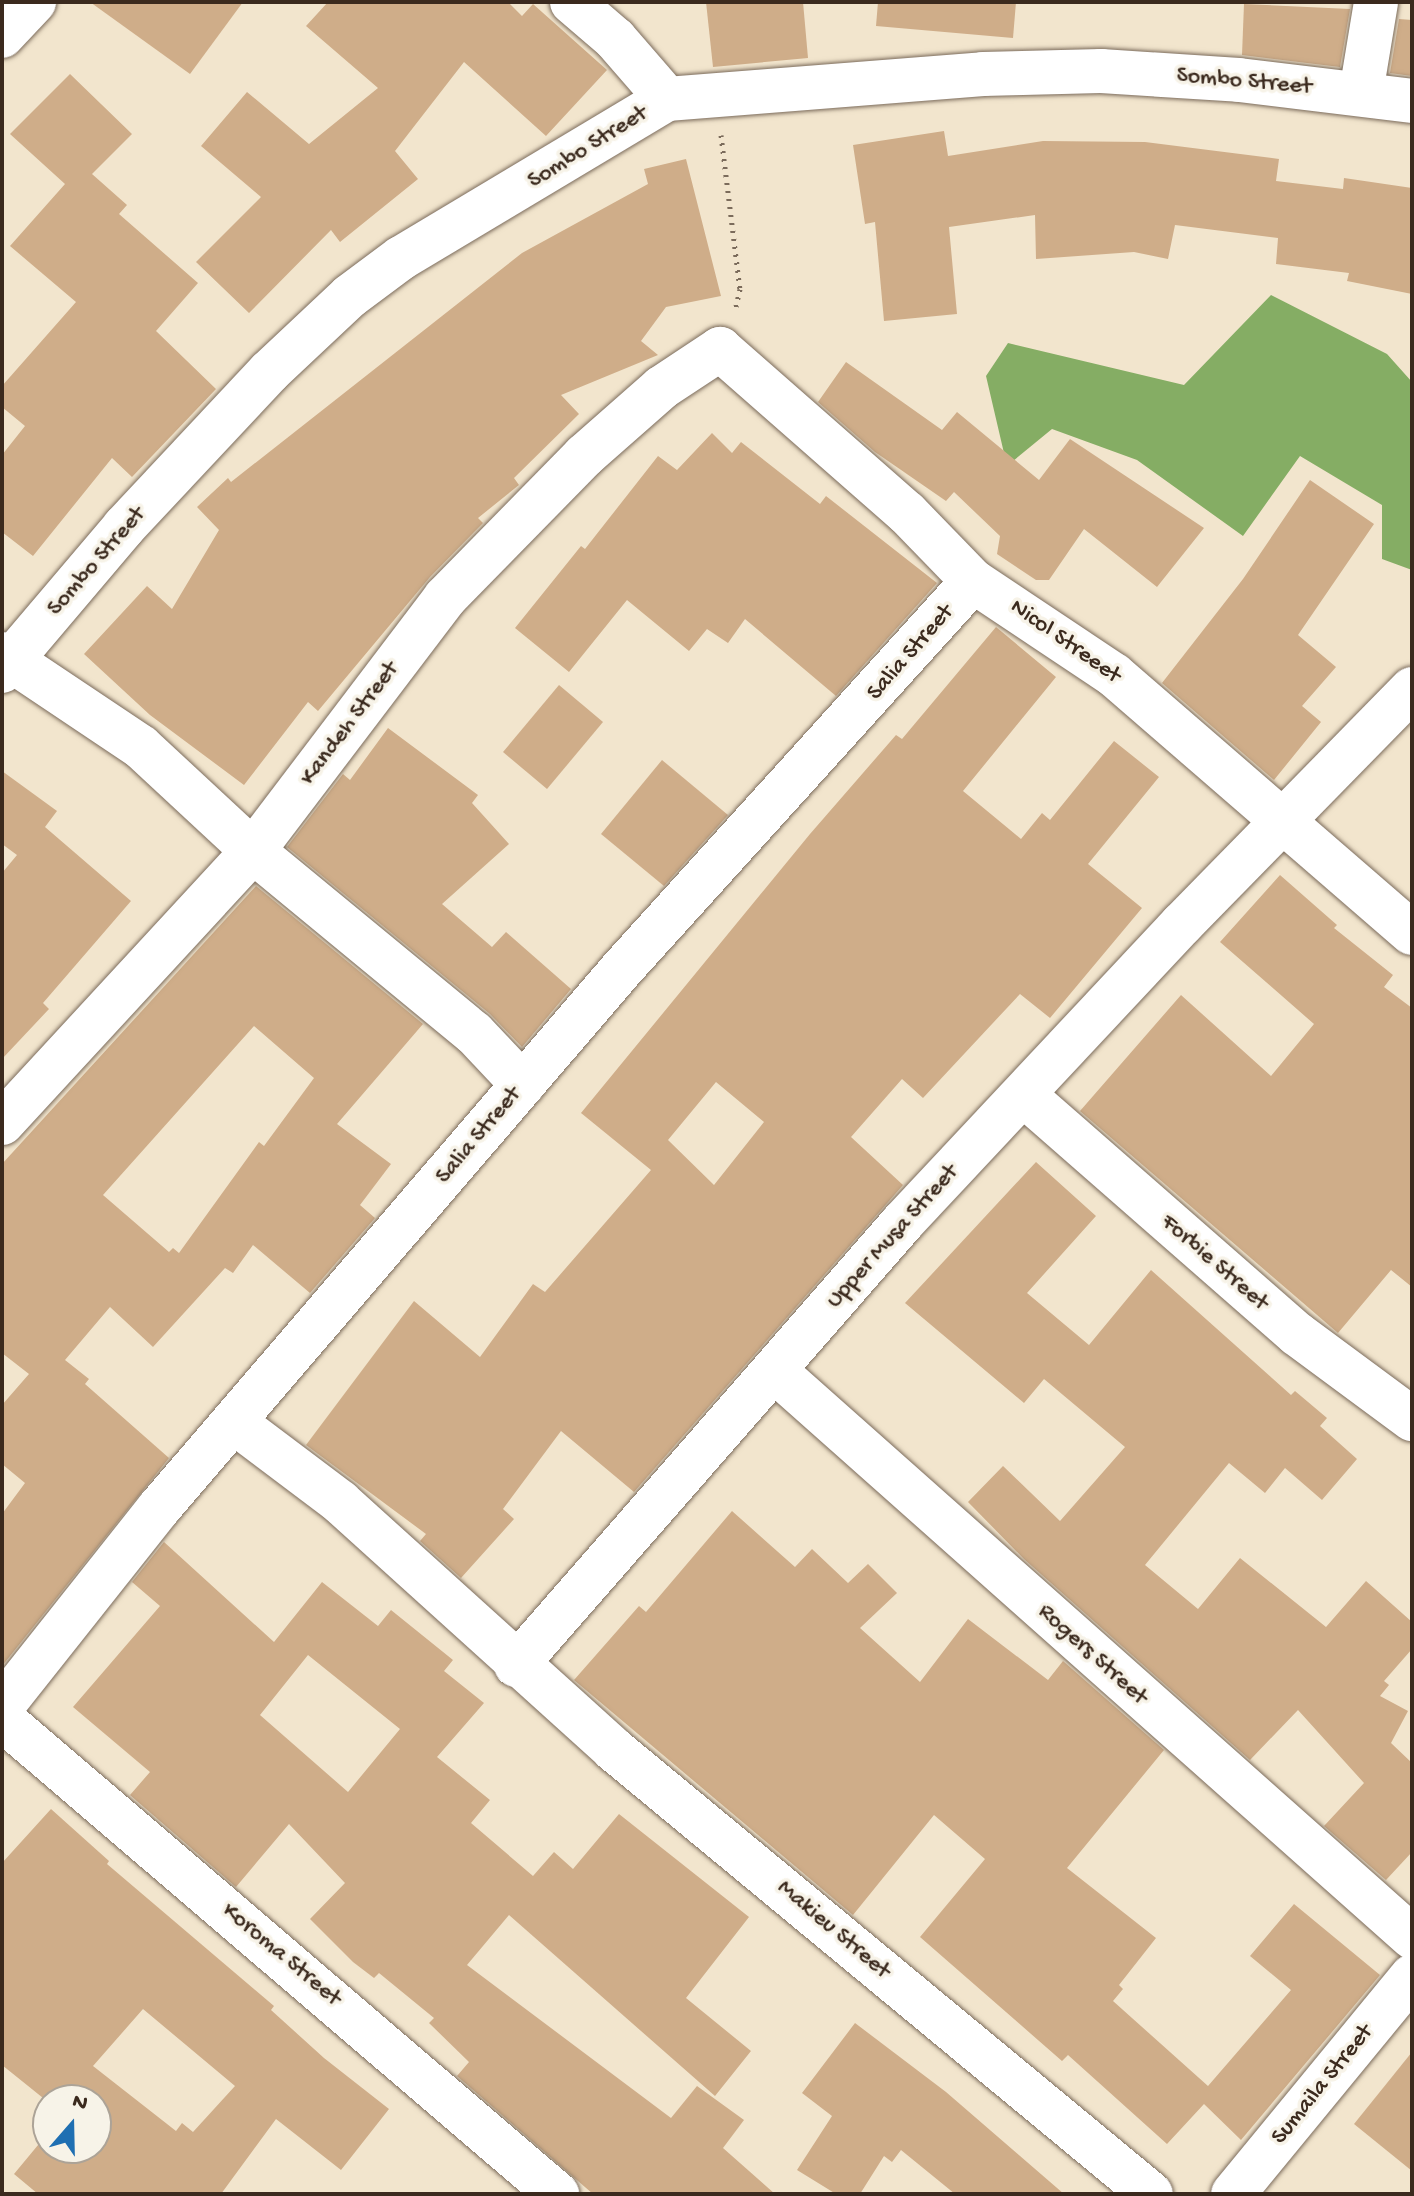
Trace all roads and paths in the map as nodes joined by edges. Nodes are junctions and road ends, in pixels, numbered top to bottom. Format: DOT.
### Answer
graph roads {
  1 [pos="34,2"];
  2 [pos="572,2"];
  3 [pos="1376,2"];
  4 [pos="2,36"];
  5 [pos="1361,93"];
  6 [pos="719,95"];
  7 [pos="667,99"];
  8 [pos="1412,101"];
  9 [pos="720,349"];
  10 [pos="973,581"];
  11 [pos="5,663"];
  12 [pos="1412,689"];
  13 [pos="1282,819"];
  14 [pos="253,851"];
  15 [pos="1412,933"];
  16 [pos="523,1085"];
  17 [pos="1025,1096"];
  18 [pos="2,1123"];
  19 [pos="775,1371"];
  20 [pos="1412,1419"];
  21 [pos="234,1422"];
  22 [pos="516,1665"];
  23 [pos="2,1706"];
  24 [pos="2,1719"];
  25 [pos="1412,1937"];
  26 [pos="1412,1976"];
  27 [pos="557,2194"];
  28 [pos="1151,2194"];
  29 [pos="1233,2194"];
  1 -- 4 [label="street"];
  2 -- 7 [label="street"];
  3 -- 5 [label="street"];
  5 -- 6 [label="street, Sombo Street"];
  5 -- 8 [label="street, Sombo Street"];
  6 -- 7 [label="street, Sombo Street"];
  6 -- 9 [label="path"];
  7 -- 11 [label="street, Sombo Street"];
  9 -- 10 [label="street, Nicol Streeet"];
  9 -- 14 [label="street, Kandeh Street"];
  10 -- 13 [label="street, Nicol Streeet"];
  10 -- 16 [label="street, Salia Street"];
  11 -- 14 [label="street"];
  12 -- 13 [label="street, Upper Musa Street"];
  13 -- 15 [label="street, Nicol Streeet"];
  13 -- 17 [label="street, Upper Musa Street"];
  14 -- 16 [label="street"];
  14 -- 18 [label="street, Kandeh Street"];
  16 -- 21 [label="street, Salia Street"];
  17 -- 19 [label="street, Upper Musa Street"];
  17 -- 20 [label="street, Forbie Street"];
  19 -- 22 [label="street, Upper Musa Street"];
  19 -- 25 [label="street, Rogers Street"];
  21 -- 22 [label="street, Makieu Street"];
  21 -- 23 [label="street, Salia Street"];
  22 -- 28 [label="street, Makieu Street"];
  24 -- 27 [label="street, Koroma Street"];
  26 -- 29 [label="street, Sumaila Street"];
}
